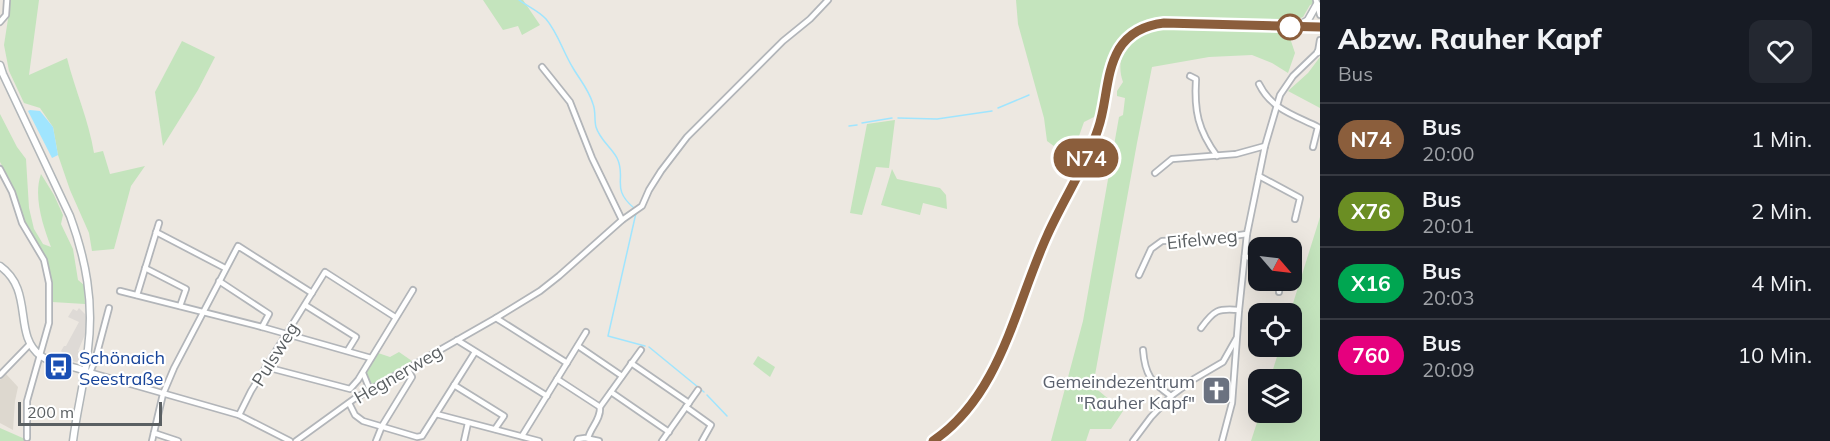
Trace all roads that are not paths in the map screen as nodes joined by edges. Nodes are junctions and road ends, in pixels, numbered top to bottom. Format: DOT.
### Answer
graph roads {
  1 [pos="8,0"];
  2 [pos="828,0"];
  3 [pos="1318,8"];
  4 [pos="0,22"];
  5 [pos="1298,27"];
  6 [pos="1320,27"];
  7 [pos="1320,40"];
  8 [pos="1319,51"];
  9 [pos="0,65"];
  10 [pos="542,67"];
  11 [pos="1190,76"];
  12 [pos="1259,84"];
  13 [pos="1275,106"];
  14 [pos="1265,146"];
  15 [pos="1313,147"];
  16 [pos="1217,156"];
  17 [pos="0,169"];
  18 [pos="1155,173"];
  19 [pos="1259,176"];
  20 [pos="1304,190"];
  21 [pos="1300,198"];
  22 [pos="1295,219"];
  23 [pos="622,220"];
  24 [pos="159,222"];
  25 [pos="156,232"];
  26 [pos="1247,234"];
  27 [pos="1245,256"];
  28 [pos="1248,257"];
  29 [pos="0,267"];
  30 [pos="146,268"];
  31 [pos="225,268"];
  32 [pos="1139,275"];
  33 [pos="219,281"];
  34 [pos="413,290"];
  35 [pos="120,291"];
  36 [pos="312,293"];
  37 [pos="137,295"];
  38 [pos="305,305"];
  39 [pos="180,306"];
  40 [pos="109,308"];
  41 [pos="1239,310"];
  42 [pos="203,312"];
  43 [pos="395,317"];
  44 [pos="496,318"];
  45 [pos="262,327"];
  46 [pos="1201,328"];
  47 [pos="586,332"];
  48 [pos="288,334"];
  49 [pos="1238,337"];
  50 [pos="457,340"];
  51 [pos="30,344"];
  52 [pos="578,346"];
  53 [pos="348,350"];
  54 [pos="641,350"];
  55 [pos="1143,350"];
  56 [pos="475,352"];
  57 [pos="40,355"];
  58 [pos="371,358"];
  59 [pos="1223,362"];
  60 [pos="567,363"];
  61 [pos="631,363"];
  62 [pos="1235,363"];
  63 [pos="266,367"];
  64 [pos="407,369"];
  65 [pos="88,372"];
  66 [pos="363,372"];
  67 [pos="0,375"];
  68 [pos="622,376"];
  69 [pos="557,379"];
  70 [pos="454,385"];
  71 [pos="370,390"];
  72 [pos="698,390"];
  73 [pos="611,392"];
  74 [pos="163,393"];
  75 [pos="547,396"];
  76 [pos="1171,396"];
  77 [pos="349,403"];
  78 [pos="687,405"];
  79 [pos="600,407"];
  80 [pos="436,414"];
  81 [pos="239,415"];
  82 [pos="468,423"];
  83 [pos="382,426"];
  84 [pos="495,429"];
  85 [pos="669,432"];
  86 [pos="509,433"];
  87 [pos="154,434"];
  88 [pos="522,436"];
  89 [pos="27,438"];
  90 [pos="424,438"];
  91 [pos="588,438"];
  92 [pos="937,440"];
  93 [pos="74,441"];
  94 [pos="152,441"];
  95 [pos="178,441"];
  96 [pos="290,441"];
  97 [pos="296,441"];
  98 [pos="376,441"];
  99 [pos="464,441"];
  100 [pos="507,441"];
  101 [pos="539,441"];
  102 [pos="577,441"];
  103 [pos="599,441"];
  104 [pos="662,441"];
  105 [pos="702,441"];
  106 [pos="1133,441"];
  107 [pos="1222,441"];
  1 -- 4 [label="street"];
  2 -- 23 [label="street, Hegnerweg"];
  3 -- 5 [label="main road"];
  5 -- 6 [label="main road"];
  5 -- 92 [label="main road"];
  7 -- 8 [label="street"];
  8 -- 13 [label="street"];
  9 -- 65 [label="main road"];
  10 -- 23 [label="street"];
  11 -- 16 [label="street"];
  12 -- 13 [label="street"];
  13 -- 14 [label="street"];
  13 -- 15 [label="street"];
  14 -- 16 [label="street"];
  14 -- 19 [label="street"];
  16 -- 18 [label="street"];
  17 -- 57 [label="street"];
  19 -- 21 [label="street"];
  19 -- 26 [label="street"];
  20 -- 21 [label="street"];
  21 -- 22 [label="street"];
  23 -- 44 [label="street, Hegnerweg"];
  24 -- 25 [label="street"];
  25 -- 30 [label="street"];
  25 -- 31 [label="street"];
  26 -- 27 [label="street"];
  26 -- 32 [label="street, Eifelweg"];
  27 -- 28 [label="street"];
  27 -- 41 [label="street"];
  29 -- 51 [label="main road"];
  30 -- 37 [label="street"];
  30 -- 39 [label="street"];
  31 -- 33 [label="street"];
  31 -- 36 [label="street"];
  33 -- 42 [label="street"];
  33 -- 45 [label="street"];
  34 -- 43 [label="street"];
  35 -- 37 [label="street"];
  36 -- 38 [label="street, Pulsweg"];
  36 -- 43 [label="street, Pulsweg"];
  37 -- 39 [label="street"];
  38 -- 48 [label="street, Pulsweg"];
  38 -- 53 [label="street"];
  39 -- 42 [label="street"];
  40 -- 65 [label="street"];
  41 -- 46 [label="street"];
  41 -- 49 [label="street"];
  42 -- 45 [label="street"];
  42 -- 74 [label="street"];
  43 -- 58 [label="street"];
  44 -- 50 [label="street, Hegnerweg"];
  44 -- 60 [label="street"];
  45 -- 48 [label="street"];
  47 -- 52 [label="street"];
  48 -- 53 [label="street"];
  48 -- 63 [label="street, Pulsweg"];
  49 -- 59 [label="street"];
  49 -- 62 [label="street"];
  50 -- 56 [label="street"];
  50 -- 64 [label="street, Hegnerweg"];
  51 -- 57 [label="main road"];
  51 -- 67 [label="street"];
  52 -- 60 [label="street"];
  52 -- 68 [label="street"];
  53 -- 58 [label="street"];
  54 -- 61 [label="street"];
  55 -- 76 [label="street"];
  56 -- 70 [label="street"];
  56 -- 75 [label="street"];
  57 -- 65 [label="main road"];
  57 -- 89 [label="street"];
  58 -- 66 [label="street"];
  59 -- 62 [label="street"];
  59 -- 76 [label="street"];
  60 -- 69 [label="street"];
  61 -- 68 [label="street"];
  61 -- 78 [label="street"];
  62 -- 107 [label="street"];
  63 -- 66 [label="street"];
  63 -- 81 [label="street, Pulsweg"];
  64 -- 71 [label="street, Hegnerweg"];
  64 -- 83 [label="street"];
  65 -- 74 [label="street"];
  65 -- 93 [label="main road"];
  66 -- 71 [label="street"];
  68 -- 73 [label="street"];
  69 -- 75 [label="street"];
  69 -- 79 [label="street"];
  70 -- 80 [label="street"];
  70 -- 84 [label="street"];
  71 -- 77 [label="street, Hegnerweg"];
  72 -- 78 [label="street"];
  73 -- 79 [label="street"];
  73 -- 85 [label="street"];
  74 -- 81 [label="street"];
  74 -- 87 [label="street"];
  75 -- 88 [label="street"];
  76 -- 106 [label="street"];
  77 -- 83 [label="street"];
  77 -- 97 [label="street, Hegnerweg"];
  78 -- 85 [label="street"];
  78 -- 105 [label="street"];
  79 -- 91 [label="street"];
  80 -- 82 [label="street"];
  80 -- 90 [label="street"];
  81 -- 96 [label="street"];
  82 -- 84 [label="street"];
  82 -- 99 [label="street"];
  83 -- 90 [label="street"];
  83 -- 98 [label="street"];
  84 -- 86 [label="street"];
  85 -- 104 [label="street"];
  86 -- 88 [label="street"];
  86 -- 100 [label="street"];
  87 -- 94 [label="street"];
  87 -- 95 [label="street"];
  88 -- 101 [label="street"];
  91 -- 102 [label="street"];
  91 -- 103 [label="street"];
}
